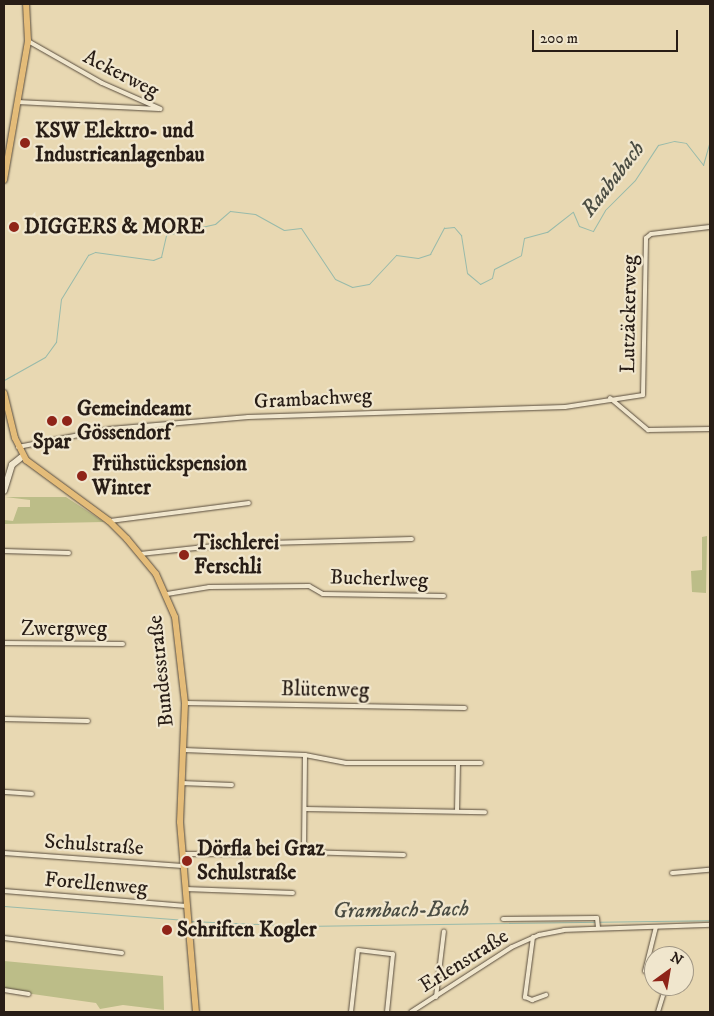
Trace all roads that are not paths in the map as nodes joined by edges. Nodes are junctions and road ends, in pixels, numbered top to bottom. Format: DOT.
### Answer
graph roads {
  1 [pos="26,4"];
  2 [pos="28,41"];
  3 [pos="17,102"];
  4 [pos="4,180"];
  5 [pos="710,226"];
  6 [pos="4,394"];
  7 [pos="610,398"];
  8 [pos="710,430"];
  9 [pos="18,447"];
  10 [pos="23,456"];
  11 [pos="4,492"];
  12 [pos="249,503"];
  13 [pos="110,521"];
  14 [pos="412,539"];
  15 [pos="4,551"];
  16 [pos="69,553"];
  17 [pos="140,554"];
  18 [pos="167,594"];
  19 [pos="444,596"];
  20 [pos="4,643"];
  21 [pos="123,644"];
  22 [pos="185,703"];
  23 [pos="465,708"];
  24 [pos="4,719"];
  25 [pos="88,721"];
  26 [pos="184,750"];
  27 [pos="305,754"];
  28 [pos="481,763"];
  29 [pos="458,764"];
  30 [pos="180,783"];
  31 [pos="232,785"];
  32 [pos="4,792"];
  33 [pos="32,794"];
  34 [pos="305,809"];
  35 [pos="457,811"];
  36 [pos="485,812"];
  37 [pos="4,853"];
  38 [pos="182,854"];
  39 [pos="250,854"];
  40 [pos="404,855"];
  41 [pos="183,866"];
  42 [pos="710,870"];
  43 [pos="672,873"];
  44 [pos="185,889"];
  45 [pos="4,891"];
  46 [pos="292,893"];
  47 [pos="186,906"];
  48 [pos="503,920"];
  49 [pos="599,925"];
  50 [pos="710,925"];
  51 [pos="656,928"];
  52 [pos="444,931"];
  53 [pos="534,937"];
  54 [pos="4,938"];
  55 [pos="651,946"];
  56 [pos="122,952"];
  57 [pos="4,990"];
  58 [pos="29,994"];
  59 [pos="546,995"];
  60 [pos="663,996"];
  61 [pos="436,997"];
  62 [pos="196,1012"];
  63 [pos="351,1012"];
  64 [pos="387,1012"];
  65 [pos="411,1012"];
  66 [pos="658,1012"];
  1 -- 2 [label="main road"];
  2 -- 3 [label="main road"];
  2 -- 3 [label="street, Ackerweg"];
  3 -- 4 [label="main road"];
  5 -- 7 [label="street, Lutzäckerweg"];
  6 -- 9 [label="main road, Bundesstraße"];
  7 -- 8 [label="street"];
  7 -- 9 [label="street, Grambachweg"];
  9 -- 10 [label="main road, Bundesstraße"];
  10 -- 11 [label="main road"];
  10 -- 13 [label="main road, Bundesstraße"];
  12 -- 13 [label="street"];
  13 -- 17 [label="main road, Bundesstraße"];
  14 -- 17 [label="street"];
  15 -- 16 [label="street"];
  17 -- 18 [label="main road, Bundesstraße"];
  18 -- 19 [label="street, Bucherlweg"];
  18 -- 22 [label="main road, Bundesstraße"];
  20 -- 21 [label="street, Zwergweg"];
  22 -- 23 [label="street, Blütenweg"];
  22 -- 26 [label="main road, Bundesstraße"];
  24 -- 25 [label="street"];
  26 -- 27 [label="street"];
  26 -- 30 [label="main road, Bundesstraße"];
  27 -- 29 [label="street"];
  27 -- 34 [label="street"];
  28 -- 29 [label="street"];
  29 -- 35 [label="street"];
  30 -- 31 [label="street"];
  30 -- 38 [label="main road, Bundesstraße"];
  32 -- 33 [label="street"];
  34 -- 35 [label="street"];
  34 -- 40 [label="street"];
  35 -- 36 [label="street"];
  37 -- 41 [label="street, Schulstraße"];
  38 -- 39 [label="street"];
  38 -- 41 [label="main road, Bundesstraße"];
  41 -- 44 [label="main road, Bundesstraße"];
  42 -- 43 [label="street"];
  44 -- 46 [label="street"];
  44 -- 47 [label="main road, Bundesstraße"];
  45 -- 47 [label="street, Forellenweg"];
  47 -- 62 [label="main road, Bundesstraße"];
  48 -- 49 [label="street, Erlenstraße"];
  49 -- 51 [label="street, Erlenstraße"];
  49 -- 53 [label="street, Erlenstraße"];
  50 -- 51 [label="street, Erlenstraße"];
  51 -- 55 [label="street"];
  52 -- 61 [label="street"];
  53 -- 59 [label="street, Erlenstraße"];
  53 -- 61 [label="street, Erlenstraße"];
  54 -- 56 [label="street"];
  57 -- 58 [label="street"];
  60 -- 66 [label="street"];
  61 -- 65 [label="street, Erlenstraße"];
  63 -- 64 [label="street"];
}
